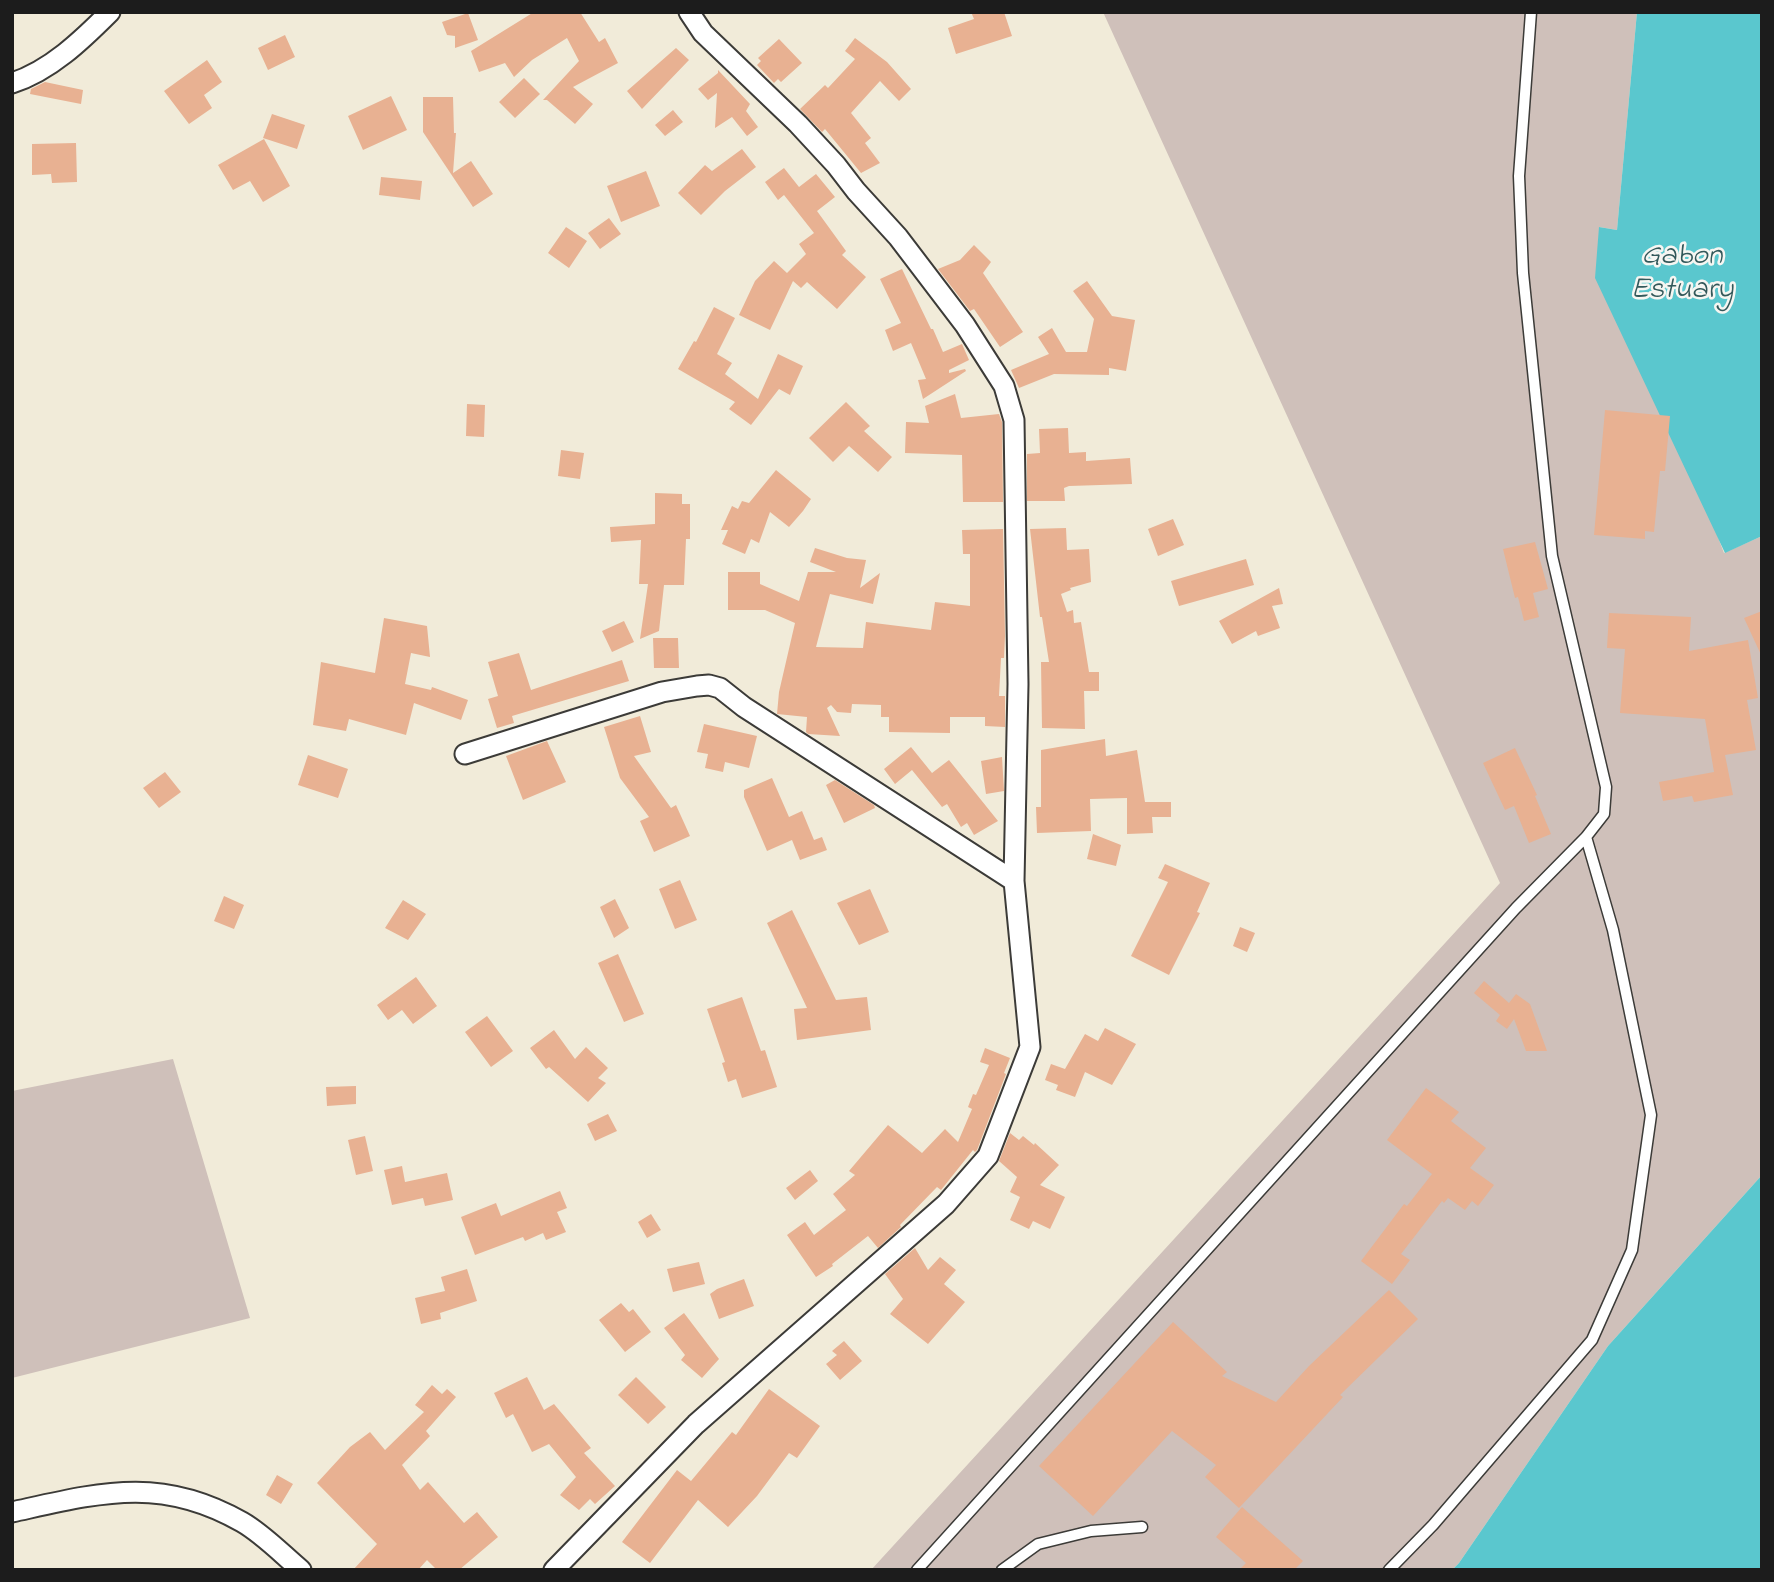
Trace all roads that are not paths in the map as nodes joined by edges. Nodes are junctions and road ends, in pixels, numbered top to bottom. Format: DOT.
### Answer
graph roads {
  1 [pos="110,12"];
  2 [pos="689,12"];
  3 [pos="1531,12"];
  4 [pos="12,83"];
  5 [pos="465,754"];
  6 [pos="1587,837"];
  7 [pos="1014,881"];
  8 [pos="12,1512"];
  9 [pos="1142,1527"];
  10 [pos="301,1570"];
  11 [pos="554,1570"];
  12 [pos="917,1570"];
  13 [pos="1002,1570"];
  14 [pos="1389,1570"];
  1 -- 4 [label="street"];
  2 -- 7 [label="street"];
  3 -- 6 [label="lane"];
  5 -- 7 [label="street"];
  6 -- 12 [label="lane"];
  6 -- 14 [label="lane"];
  7 -- 11 [label="street"];
  8 -- 10 [label="street"];
  9 -- 13 [label="lane"];
}
